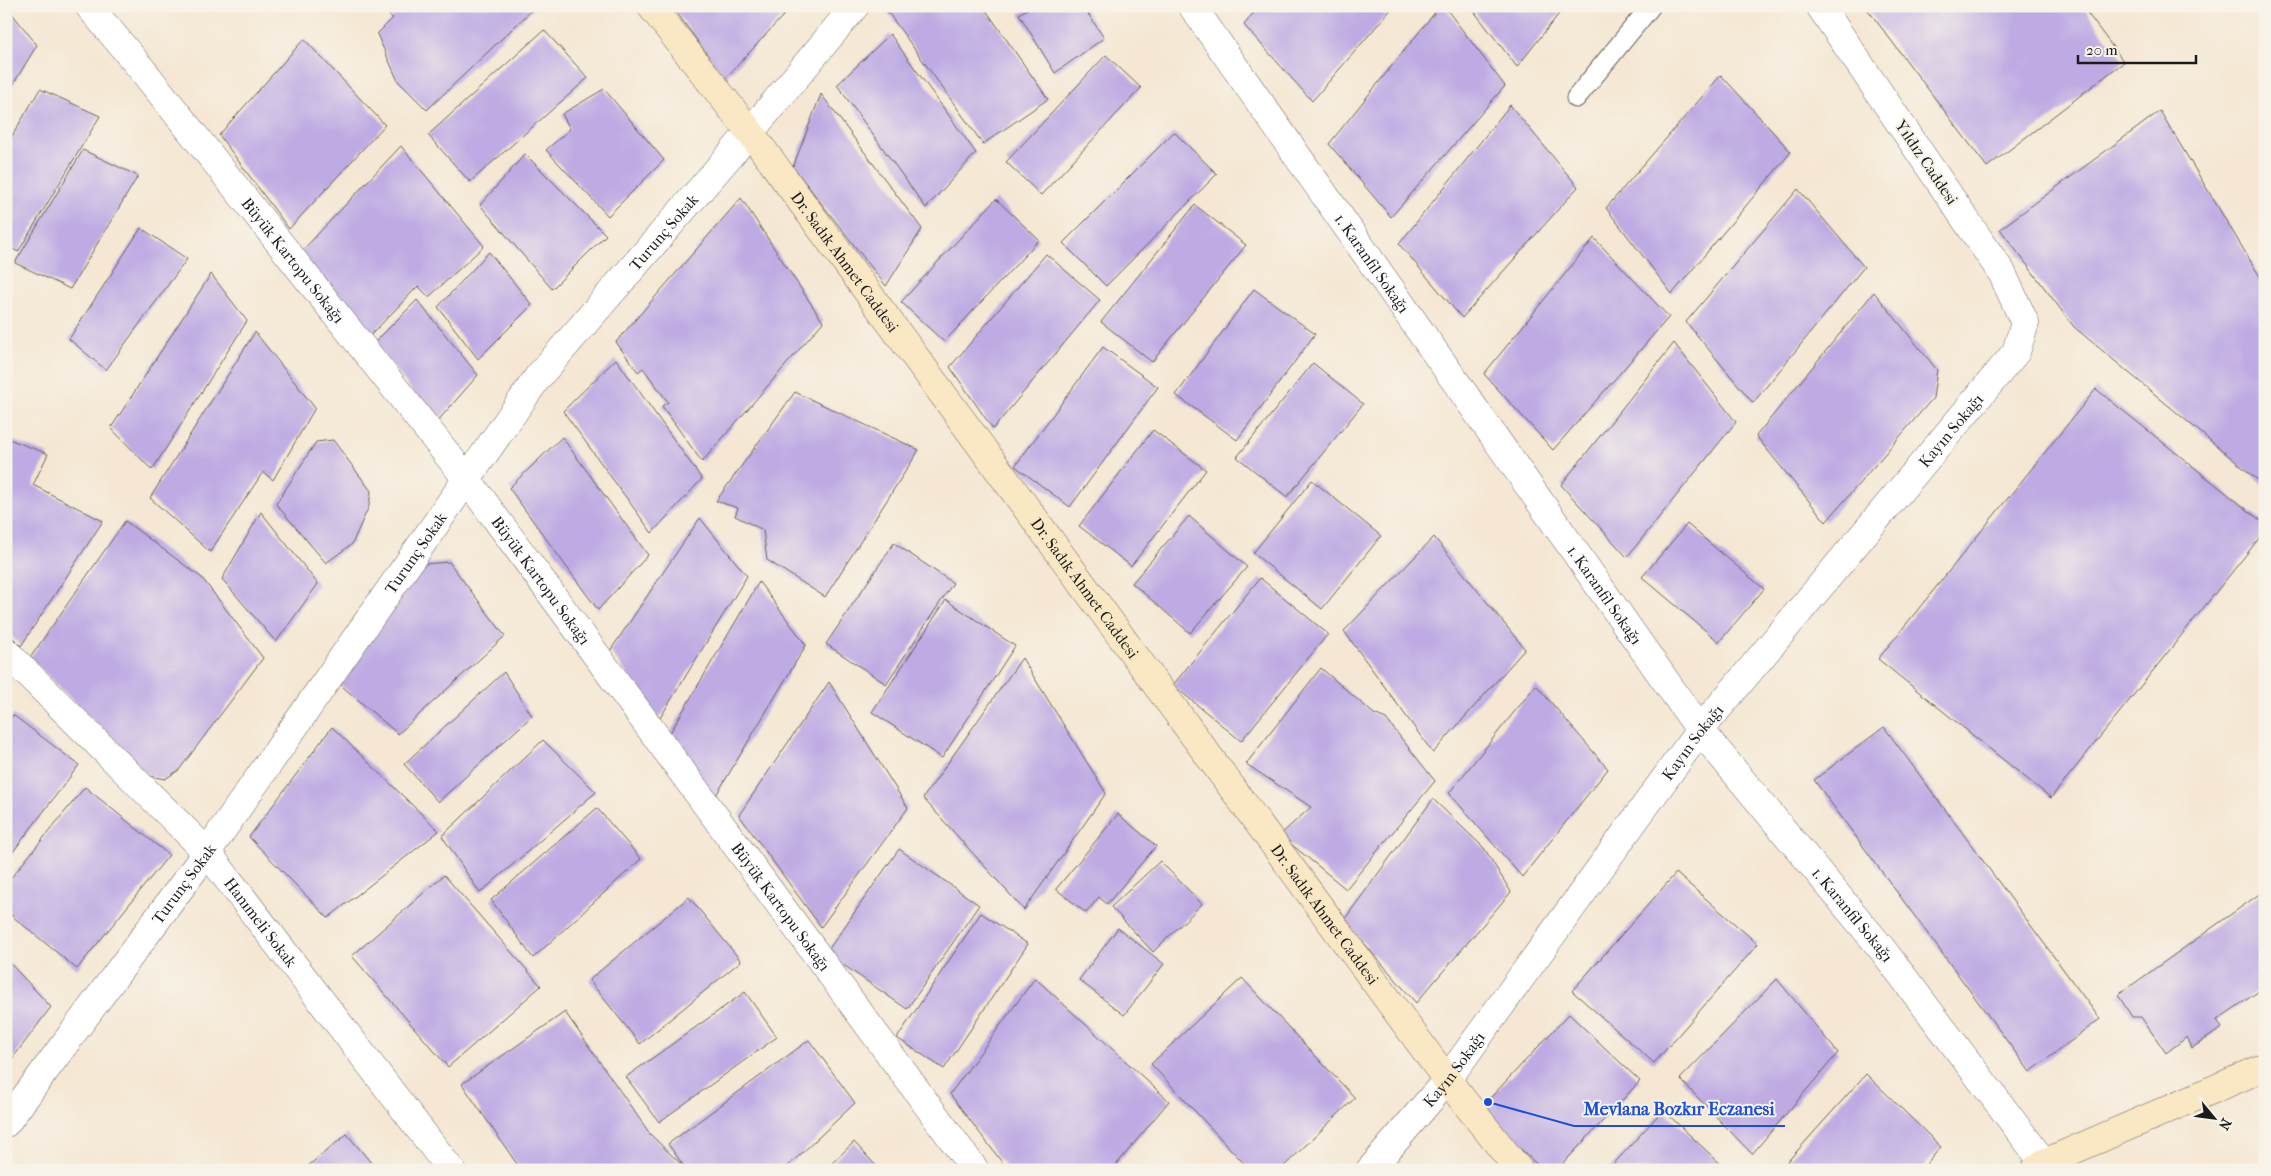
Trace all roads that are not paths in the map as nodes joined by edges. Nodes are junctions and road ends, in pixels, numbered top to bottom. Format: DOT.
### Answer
graph roads {
  1 [pos="89,6"];
  2 [pos="651,6"];
  3 [pos="854,6"];
  4 [pos="1192,6"];
  5 [pos="1651,6"];
  6 [pos="1820,6"];
  7 [pos="1576,98"];
  8 [pos="750,132"];
  9 [pos="2025,323"];
  10 [pos="466,478"];
  11 [pos="6,652"];
  12 [pos="1700,730"];
  13 [pos="207,852"];
  14 [pos="2265,1067"];
  15 [pos="1447,1080"];
  16 [pos="6,1123"];
  17 [pos="2040,1167"];
  18 [pos="452,1170"];
  19 [pos="974,1170"];
  20 [pos="1370,1170"];
  21 [pos="1519,1170"];
  1 -- 10 [label="street, Büyük Kartopu Sokağı"];
  2 -- 8 [label="street, Dr. Sadık Ahmet Caddesi"];
  3 -- 8 [label="street, Turunç Sokak"];
  4 -- 12 [label="street, 1. Karanfil Sokağı"];
  5 -- 7 [label="lane"];
  6 -- 9 [label="street, Yıldız Caddesi"];
  8 -- 10 [label="street, Turunç Sokak"];
  8 -- 15 [label="street, Dr. Sadık Ahmet Caddesi"];
  9 -- 12 [label="street, Kayın Sokağı"];
  10 -- 13 [label="street, Turunç Sokak"];
  10 -- 19 [label="street, Büyük Kartopu Sokağı"];
  11 -- 13 [label="street, Hanımeli Sokak"];
  12 -- 15 [label="street, Kayın Sokağı"];
  12 -- 17 [label="street, 1. Karanfil Sokağı"];
  13 -- 16 [label="street, Turunç Sokak"];
  13 -- 18 [label="street, Hanımeli Sokak"];
  14 -- 17 [label="street"];
  15 -- 20 [label="street, Kayın Sokağı"];
  15 -- 21 [label="street, Dr. Sadık Ahmet Caddesi"];
}
